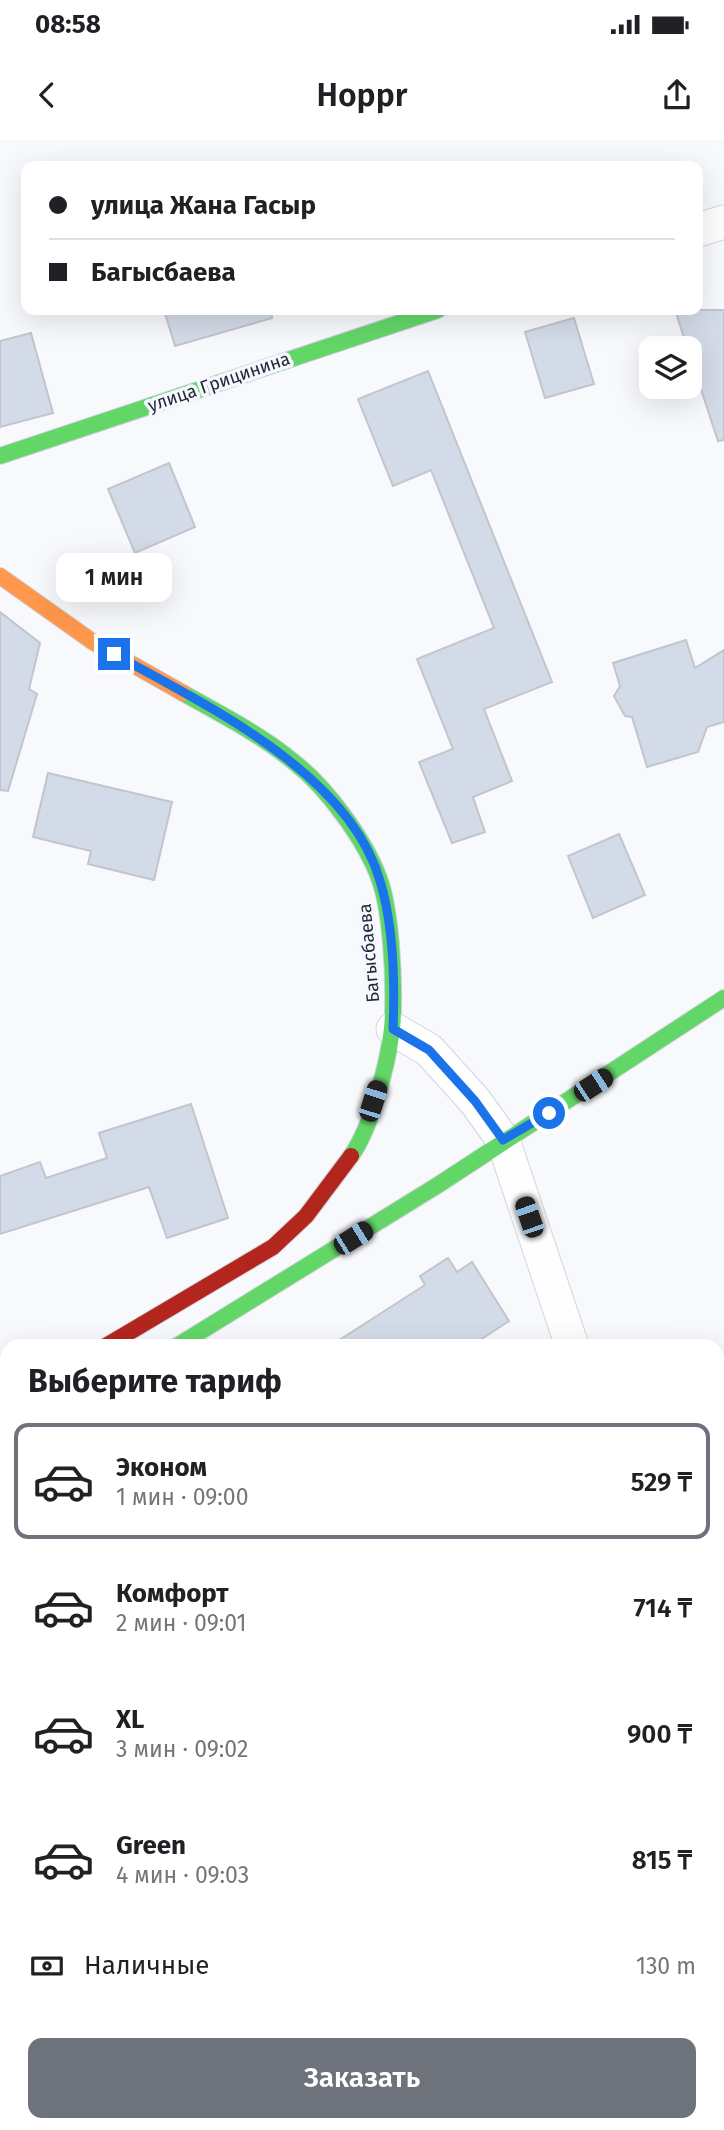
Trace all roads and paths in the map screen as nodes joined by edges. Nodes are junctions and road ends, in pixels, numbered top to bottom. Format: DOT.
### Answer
graph roads {
  1 [pos="724,222"];
  2 [pos="703,228"];
  3 [pos="423,315"];
  4 [pos="0,456"];
  5 [pos="0,576"];
  6 [pos="724,998"];
  7 [pos="393,1029"];
  8 [pos="503,1140"];
  9 [pos="306,1216"];
  10 [pos="332,1251"];
  11 [pos="118,1339"];
  12 [pos="188,1339"];
  13 [pos="570,1339"];
  1 -- 2 [label="street"];
  3 -- 4 [label="street, улица Грицинина"];
  5 -- 7 [label="street, Багысбаева"];
  6 -- 8 [label="street"];
  7 -- 8 [label="street"];
  7 -- 9 [label="street, Багысбаева"];
  8 -- 10 [label="street"];
  8 -- 13 [label="street"];
  9 -- 10 [label="street"];
  9 -- 11 [label="street, Багысбаева"];
  10 -- 12 [label="street"];
}
